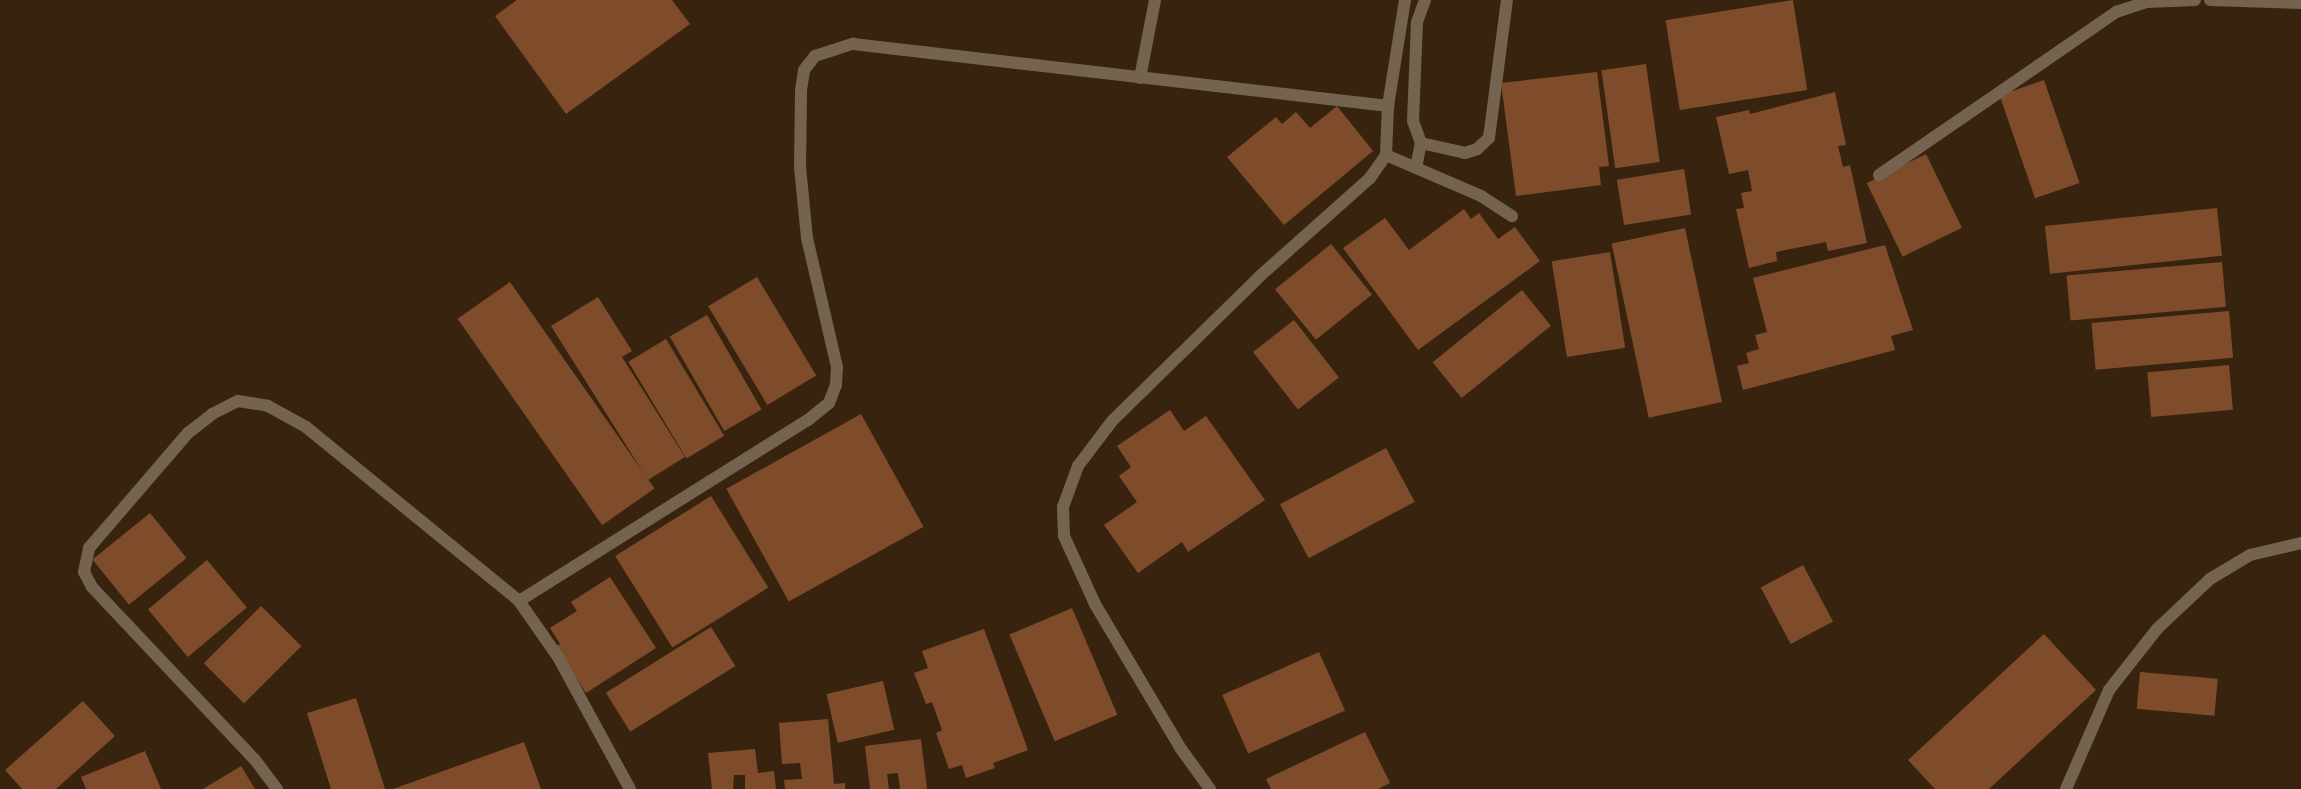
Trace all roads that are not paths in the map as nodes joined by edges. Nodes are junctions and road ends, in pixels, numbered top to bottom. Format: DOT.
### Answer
graph roads {
  1 [pos="1156,0"];
  2 [pos="1405,0"];
  3 [pos="1425,0"];
  4 [pos="1507,0"];
  5 [pos="2195,0"];
  6 [pos="2210,0"];
  7 [pos="2301,3"];
  8 [pos="1140,78"];
  9 [pos="1388,106"];
  10 [pos="1421,143"];
  11 [pos="1386,155"];
  12 [pos="1416,168"];
  13 [pos="1879,175"];
  14 [pos="1512,216"];
  15 [pos="2301,543"];
  16 [pos="519,601"];
  17 [pos="276,789"];
  18 [pos="630,789"];
  19 [pos="1210,789"];
  20 [pos="2066,789"];
  1 -- 8 [label="street"];
  2 -- 9 [label="street"];
  3 -- 10 [label="street"];
  4 -- 10 [label="street"];
  5 -- 13 [label="street"];
  6 -- 7 [label="street"];
  8 -- 9 [label="street"];
  8 -- 16 [label="street"];
  9 -- 11 [label="street"];
  10 -- 12 [label="street"];
  11 -- 12 [label="street"];
  11 -- 19 [label="street"];
  12 -- 14 [label="street"];
  15 -- 20 [label="street"];
  16 -- 17 [label="street"];
  16 -- 18 [label="street"];
}
